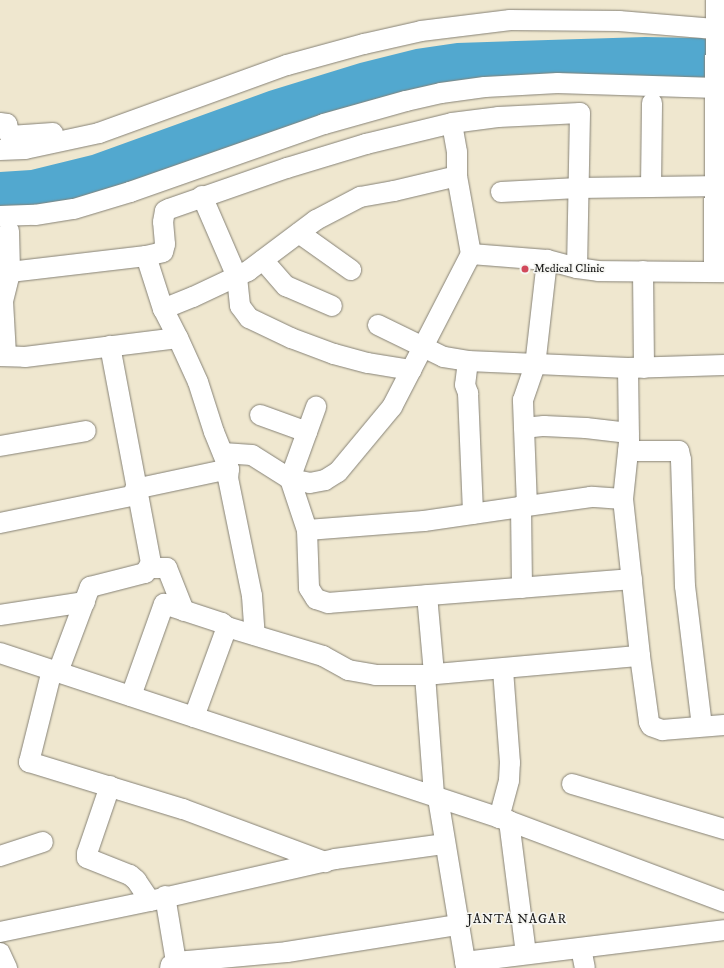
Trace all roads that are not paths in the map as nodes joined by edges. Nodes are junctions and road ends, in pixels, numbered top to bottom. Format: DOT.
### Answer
graph roads {
  1 [pos="716,0"];
  2 [pos="720,28"];
  3 [pos="715,85"];
  4 [pos="652,104"];
  5 [pos="0,123"];
  6 [pos="452,123"];
  7 [pos="61,132"];
  8 [pos="0,150"];
  9 [pos="457,176"];
  10 [pos="719,186"];
  11 [pos="651,187"];
  12 [pos="578,188"];
  13 [pos="501,192"];
  14 [pos="202,196"];
  15 [pos="4,223"];
  16 [pos="299,233"];
  17 [pos="471,254"];
  18 [pos="146,256"];
  19 [pos="263,260"];
  20 [pos="547,260"];
  21 [pos="577,268"];
  22 [pos="351,270"];
  23 [pos="643,271"];
  24 [pos="10,272"];
  25 [pos="719,272"];
  26 [pos="237,277"];
  27 [pos="332,306"];
  28 [pos="163,309"];
  29 [pos="378,325"];
  30 [pos="178,338"];
  31 [pos="110,346"];
  32 [pos="423,346"];
  33 [pos="3,356"];
  34 [pos="468,361"];
  35 [pos="724,365"];
  36 [pos="535,366"];
  37 [pos="636,368"];
  38 [pos="411,370"];
  39 [pos="316,407"];
  40 [pos="260,415"];
  41 [pos="524,428"];
  42 [pos="86,431"];
  43 [pos="307,432"];
  44 [pos="629,442"];
  45 [pos="0,446"];
  46 [pos="226,461"];
  47 [pos="290,479"];
  48 [pos="136,492"];
  49 [pos="623,499"];
  50 [pos="524,506"];
  51 [pos="473,514"];
  52 [pos="0,524"];
  53 [pos="307,530"];
  54 [pos="149,568"];
  55 [pos="632,579"];
  56 [pos="522,588"];
  57 [pos="427,596"];
  58 [pos="85,602"];
  59 [pos="184,610"];
  60 [pos="0,615"];
  61 [pos="227,627"];
  62 [pos="255,636"];
  63 [pos="0,653"];
  64 [pos="640,656"];
  65 [pos="503,669"];
  66 [pos="55,671"];
  67 [pos="429,675"];
  68 [pos="131,696"];
  69 [pos="194,717"];
  70 [pos="724,725"];
  71 [pos="702,726"];
  72 [pos="572,784"];
  73 [pos="110,786"];
  74 [pos="436,797"];
  75 [pos="504,819"];
  76 [pos="724,829"];
  77 [pos="43,842"];
  78 [pos="445,844"];
  79 [pos="0,856"];
  80 [pos="325,862"];
  81 [pos="160,898"];
  82 [pos="724,902"];
  83 [pos="458,925"];
  84 [pos="724,930"];
  85 [pos="0,932"];
  86 [pos="581,948"];
  87 [pos="0,953"];
  88 [pos="526,954"];
  89 [pos="282,960"];
  90 [pos="173,965"];
  91 [pos="466,965"];
  92 [pos="7,968"];
  93 [pos="585,968"];
  1 -- 2 [label="street"];
  2 -- 3 [label="street"];
  2 -- 8 [label="street"];
  3 -- 10 [label="street"];
  3 -- 15 [label="street"];
  4 -- 11 [label="street"];
  5 -- 7 [label="street"];
  6 -- 9 [label="street"];
  6 -- 12 [label="street"];
  6 -- 14 [label="street"];
  9 -- 16 [label="street"];
  9 -- 17 [label="street"];
  10 -- 11 [label="street"];
  10 -- 25 [label="street"];
  11 -- 12 [label="street"];
  12 -- 13 [label="street"];
  12 -- 21 [label="street"];
  14 -- 18 [label="street"];
  14 -- 26 [label="street"];
  15 -- 24 [label="street"];
  16 -- 19 [label="street"];
  16 -- 22 [label="street"];
  17 -- 20 [label="street"];
  17 -- 32 [label="street"];
  18 -- 24 [label="street"];
  18 -- 28 [label="street"];
  19 -- 26 [label="street"];
  19 -- 27 [label="street"];
  20 -- 21 [label="street"];
  20 -- 36 [label="street"];
  21 -- 23 [label="street"];
  23 -- 25 [label="street"];
  23 -- 37 [label="street"];
  24 -- 33 [label="street"];
  26 -- 28 [label="street"];
  26 -- 38 [label="street"];
  28 -- 30 [label="street"];
  29 -- 32 [label="street"];
  30 -- 31 [label="street"];
  30 -- 46 [label="street"];
  31 -- 33 [label="street"];
  31 -- 48 [label="street"];
  32 -- 34 [label="street"];
  32 -- 38 [label="street"];
  34 -- 36 [label="street"];
  34 -- 51 [label="street"];
  35 -- 37 [label="street"];
  36 -- 37 [label="street"];
  36 -- 41 [label="street"];
  37 -- 44 [label="street"];
  38 -- 47 [label="street"];
  39 -- 43 [label="street"];
  40 -- 43 [label="street"];
  41 -- 44 [label="street"];
  41 -- 50 [label="street"];
  42 -- 45 [label="street"];
  43 -- 47 [label="street"];
  44 -- 49 [label="street"];
  44 -- 71 [label="street"];
  46 -- 47 [label="street"];
  46 -- 48 [label="street"];
  46 -- 62 [label="street"];
  47 -- 53 [label="street"];
  48 -- 52 [label="street"];
  48 -- 54 [label="street"];
  49 -- 50 [label="street"];
  49 -- 55 [label="street"];
  50 -- 51 [label="street"];
  50 -- 56 [label="street"];
  51 -- 53 [label="street"];
  53 -- 57 [label="street"];
  54 -- 58 [label="street"];
  54 -- 59 [label="street"];
  55 -- 56 [label="street"];
  55 -- 64 [label="street"];
  56 -- 57 [label="street"];
  57 -- 67 [label="street"];
  58 -- 60 [label="street"];
  58 -- 66 [label="street"];
  59 -- 61 [label="street"];
  59 -- 68 [label="street"];
  61 -- 62 [label="street"];
  61 -- 69 [label="street"];
  62 -- 67 [label="street"];
  63 -- 66 [label="street"];
  64 -- 65 [label="street"];
  64 -- 71 [label="street"];
  65 -- 67 [label="street"];
  65 -- 75 [label="street"];
  66 -- 68 [label="street"];
  66 -- 73 [label="street"];
  67 -- 74 [label="street"];
  68 -- 69 [label="street"];
  69 -- 74 [label="street"];
  70 -- 71 [label="street"];
  72 -- 76 [label="street"];
  73 -- 80 [label="street"];
  73 -- 81 [label="street"];
  74 -- 75 [label="street"];
  74 -- 78 [label="street"];
  75 -- 82 [label="street"];
  75 -- 88 [label="street"];
  77 -- 79 [label="street"];
  78 -- 80 [label="street"];
  78 -- 83 [label="street"];
  80 -- 81 [label="street"];
  81 -- 85 [label="street"];
  81 -- 90 [label="street"];
  83 -- 89 [label="street"];
  83 -- 91 [label="street"];
  84 -- 86 [label="street"];
  86 -- 88 [label="street"];
  86 -- 93 [label="street"];
  87 -- 92 [label="street"];
  88 -- 91 [label="street"];
  89 -- 90 [label="street"];
}
